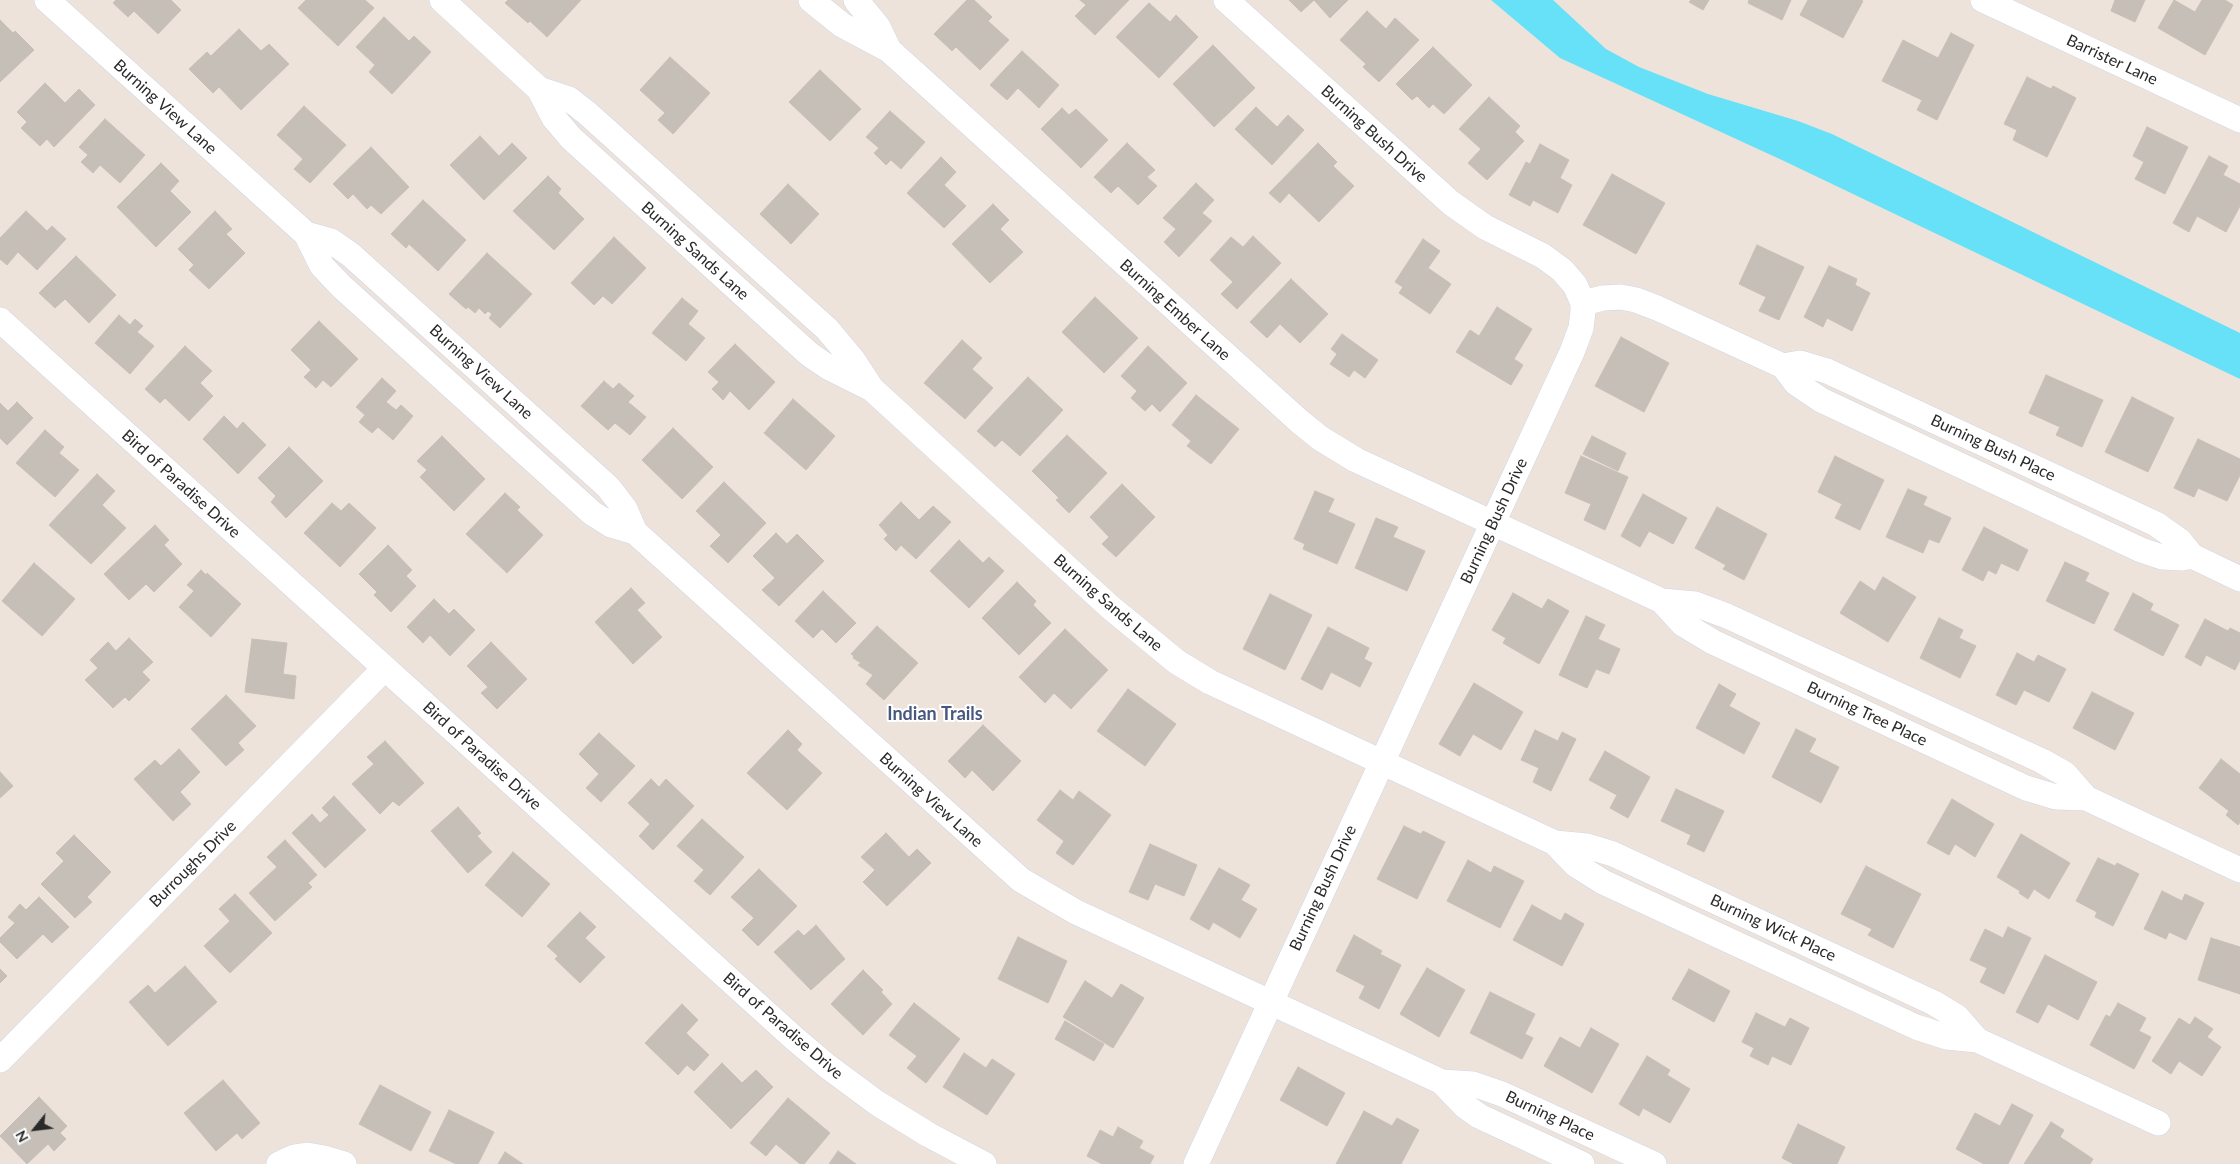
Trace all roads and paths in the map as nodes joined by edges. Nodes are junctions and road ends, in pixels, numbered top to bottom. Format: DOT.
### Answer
graph roads {
  1 [pos="47,0"];
  2 [pos="442,0"];
  3 [pos="811,0"];
  4 [pos="856,0"];
  5 [pos="1226,0"];
  6 [pos="1983,0"];
  7 [pos="889,50"];
  8 [pos="2240,120"];
  9 [pos="1583,303"];
  10 [pos="0,320"];
  11 [pos="1493,523"];
  12 [pos="2240,579"];
  13 [pos="385,668"];
  14 [pos="1381,762"];
  15 [pos="2240,870"];
  16 [pos="1270,1003"];
  17 [pos="0,1060"];
  18 [pos="1442,1082"];
  19 [pos="2158,1123"];
  20 [pos="279,1164"];
  21 [pos="344,1164"];
  22 [pos="984,1164"];
  23 [pos="1196,1164"];
  24 [pos="1582,1164"];
  25 [pos="1654,1164"];
  1 -- 16 [label="street, Burning View Lane"];
  2 -- 14 [label="street, Burning Sands Lane"];
  3 -- 7 [label="street, Burning Ember Lane"];
  4 -- 7 [label="street, Burning Ember Lane"];
  5 -- 9 [label="street, Burning Bush Drive"];
  6 -- 8 [label="street, Barrister Lane"];
  7 -- 11 [label="street, Burning Ember Lane"];
  9 -- 11 [label="street, Burning Bush Drive"];
  9 -- 12 [label="street, Burning Bush Place"];
  10 -- 13 [label="street, Bird of Paradise Drive"];
  11 -- 14 [label="street, Burning Bush Drive"];
  11 -- 15 [label="street, Burning Tree Place"];
  13 -- 17 [label="street, Burroughs Drive"];
  13 -- 22 [label="street, Bird of Paradise Drive"];
  14 -- 16 [label="street, Burning Bush Drive"];
  14 -- 19 [label="street, Burning Wick Place"];
  16 -- 18 [label="street, Burning Place"];
  16 -- 23 [label="street, Burning Bush Drive"];
  18 -- 24 [label="street, Burning Place"];
  18 -- 25 [label="street, Burning Place"];
  20 -- 21 [label="street"];
}
